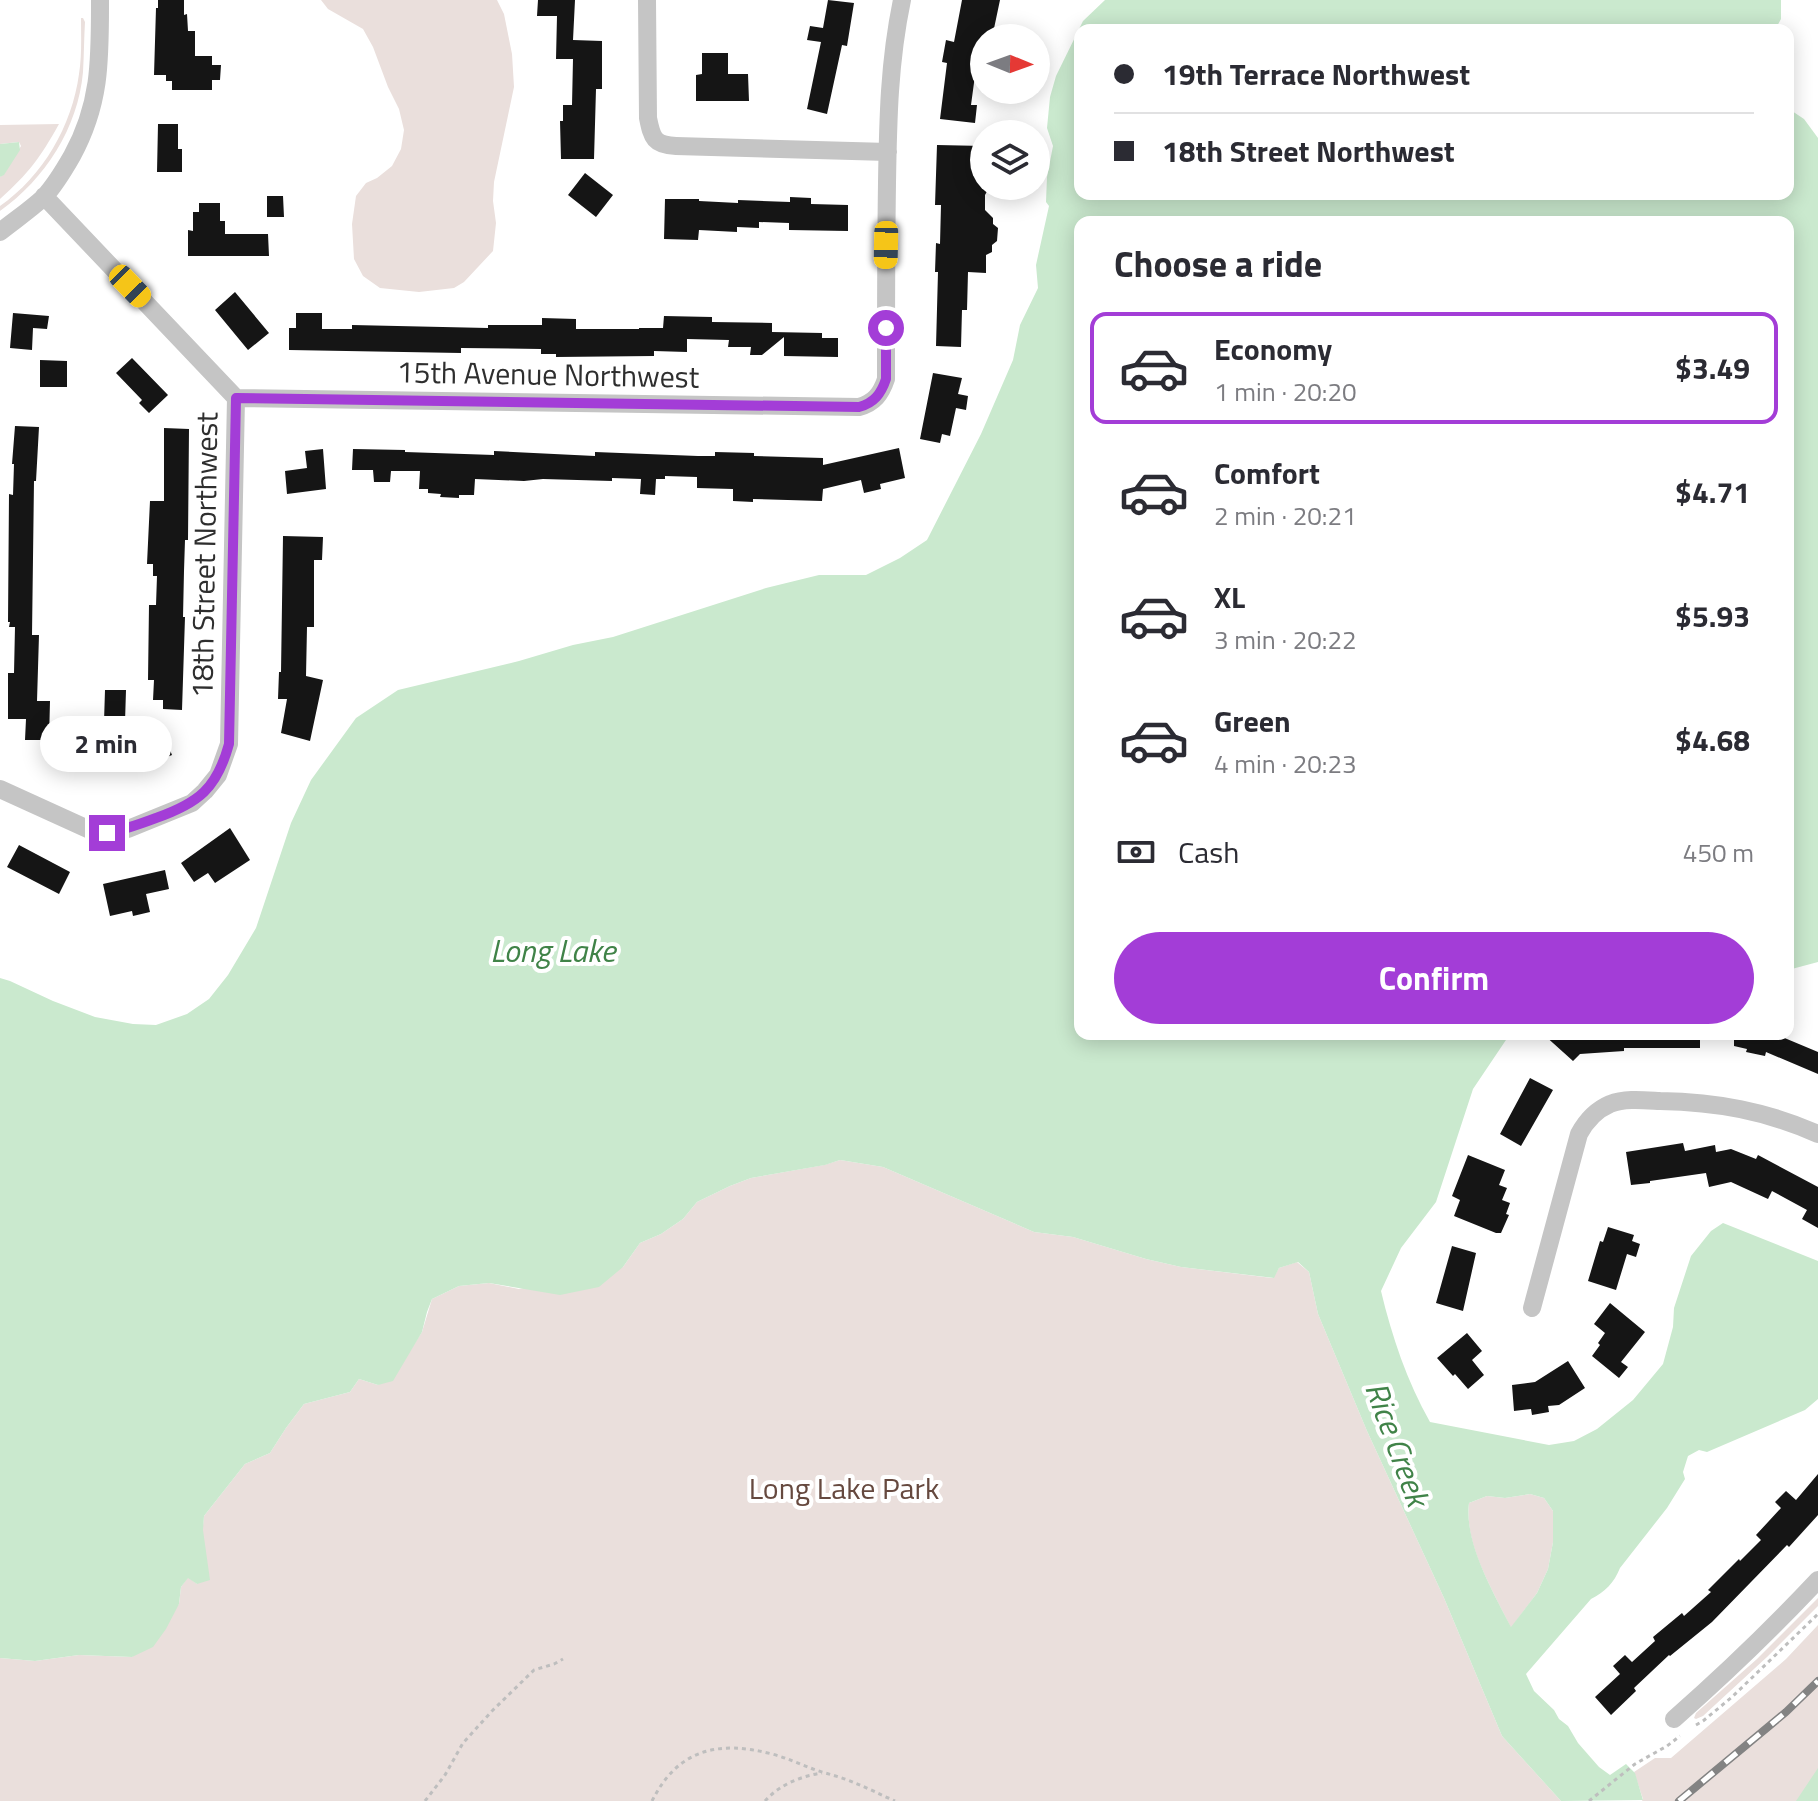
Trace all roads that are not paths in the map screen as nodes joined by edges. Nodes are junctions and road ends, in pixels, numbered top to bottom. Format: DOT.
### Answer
graph roads {
  1 [pos="100,0"];
  2 [pos="647,0"];
  3 [pos="902,0"];
  4 [pos="888,152"];
  5 [pos="44,196"];
  6 [pos="0,232"];
  7 [pos="236,398"];
  8 [pos="0,789"];
  9 [pos="1818,1134"];
  10 [pos="1532,1308"];
  11 [pos="1818,1580"];
  12 [pos="1674,1719"];
  1 -- 5 [label="street"];
  2 -- 4 [label="street"];
  3 -- 4 [label="street"];
  4 -- 7 [label="street, 15th Avenue Northwest"];
  5 -- 6 [label="street"];
  5 -- 7 [label="street, 18th Street Northwest"];
  7 -- 8 [label="street, 18th Street Northwest"];
  9 -- 10 [label="street"];
  11 -- 12 [label="street"];
}
